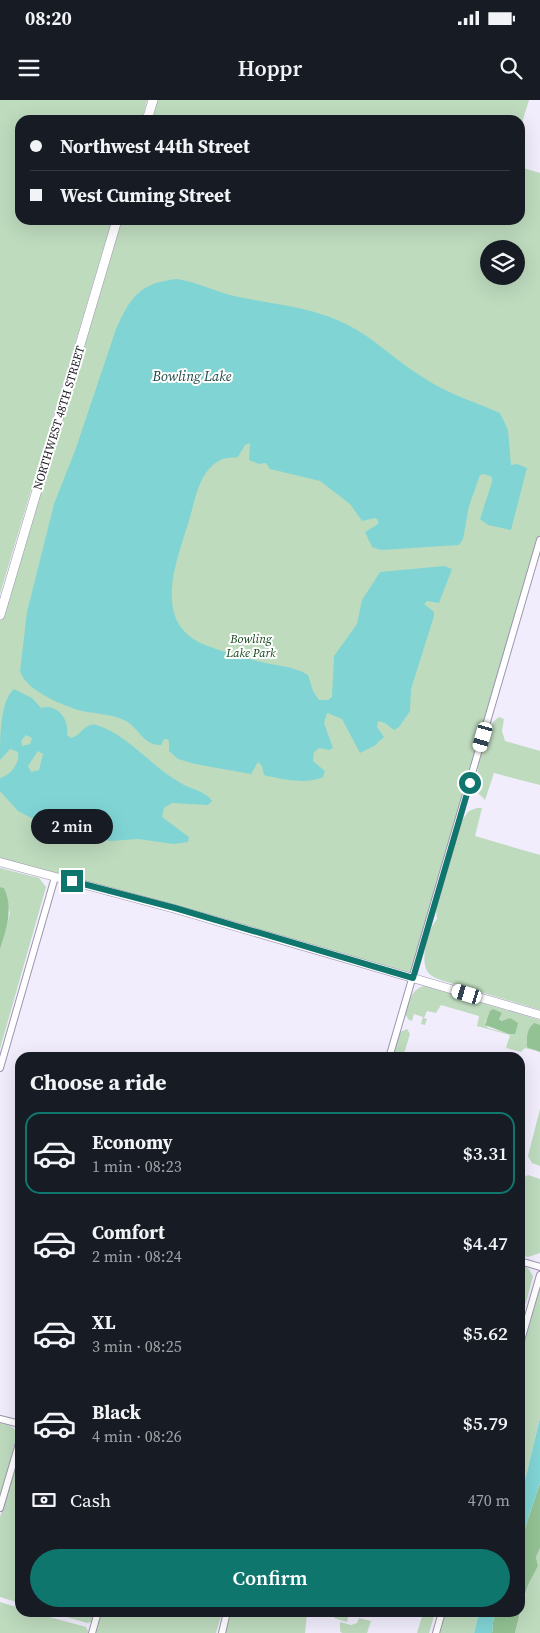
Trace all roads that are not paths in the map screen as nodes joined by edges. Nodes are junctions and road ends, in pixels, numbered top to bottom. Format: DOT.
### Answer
graph roads {
  1 [pos="153,100"];
  2 [pos="148,115"];
  3 [pos="117,225"];
  4 [pos="540,540"];
  5 [pos="0,615"];
  6 [pos="0,862"];
  7 [pos="55,876"];
  8 [pos="413,978"];
  9 [pos="540,1016"];
  10 [pos="391,1052"];
  11 [pos="0,1068"];
  12 [pos="525,1262"];
  13 [pos="540,1267"];
  14 [pos="540,1275"];
  15 [pos="525,1327"];
  16 [pos="0,1419"];
  17 [pos="15,1423"];
  18 [pos="15,1457"];
  19 [pos="0,1508"];
  20 [pos="97,1617"];
  21 [pos="227,1617"];
  22 [pos="441,1617"];
  23 [pos="92,1633"];
  24 [pos="222,1633"];
  25 [pos="436,1633"];
  1 -- 2 [label="main road"];
  3 -- 5 [label="main road, NORTHWEST 48TH STREET"];
  4 -- 8 [label="street"];
  6 -- 7 [label="street"];
  7 -- 8 [label="street"];
  7 -- 11 [label="street"];
  8 -- 9 [label="street"];
  8 -- 10 [label="street"];
  12 -- 13 [label="street"];
  14 -- 15 [label="street"];
  16 -- 17 [label="street"];
  18 -- 19 [label="street"];
  20 -- 23 [label="street"];
  21 -- 24 [label="street"];
  22 -- 25 [label="street"];
}
